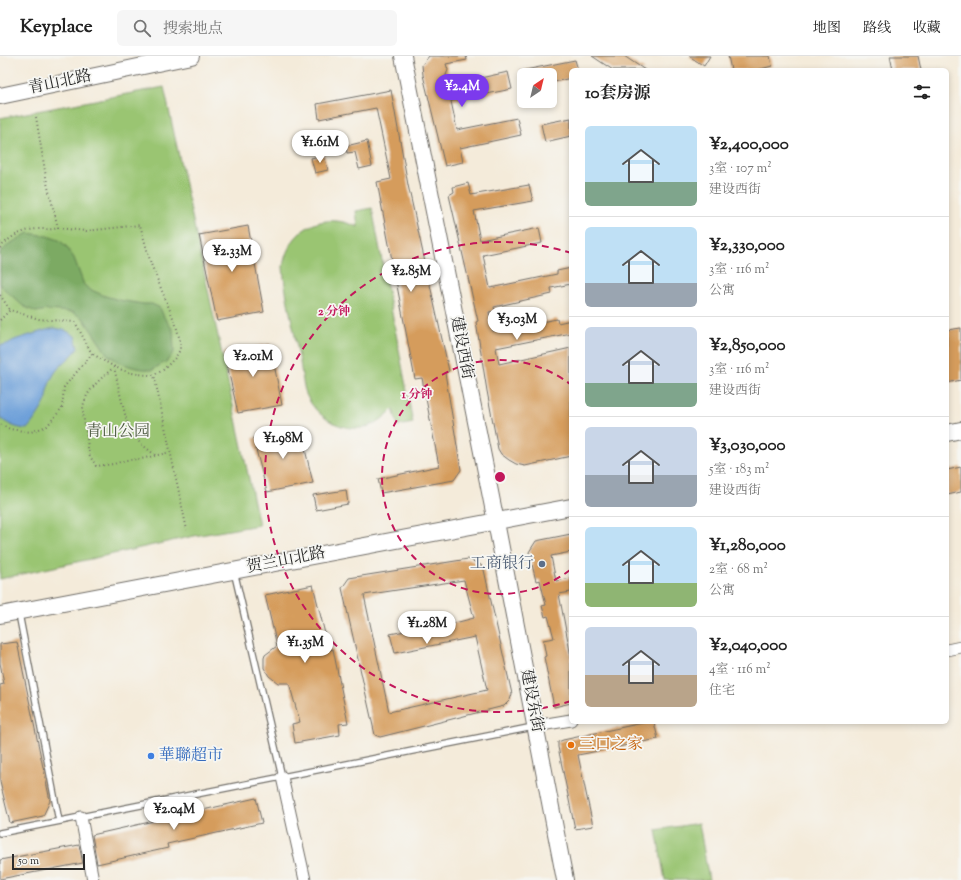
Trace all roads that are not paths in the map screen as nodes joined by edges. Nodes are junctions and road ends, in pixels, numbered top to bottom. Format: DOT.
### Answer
graph roads {
  1 [pos="191,56"];
  2 [pos="403,56"];
  3 [pos="0,96"];
  4 [pos="961,430"];
  5 [pos="949,433"];
  6 [pos="569,507"];
  7 [pos="496,522"];
  8 [pos="234,571"];
  9 [pos="18,611"];
  10 [pos="0,615"];
  11 [pos="961,647"];
  12 [pos="949,650"];
  13 [pos="569,720"];
  14 [pos="536,726"];
  15 [pos="282,777"];
  16 [pos="81,817"];
  17 [pos="59,822"];
  18 [pos="0,833"];
  19 [pos="93,880"];
  20 [pos="305,880"];
  21 [pos="565,880"];
  1 -- 3 [label="main road, 青山北路"];
  2 -- 7 [label="main road, 建设西街"];
  4 -- 5 [label="main road"];
  6 -- 7 [label="main road, 贺兰山北路"];
  7 -- 8 [label="main road, 贺兰山北路"];
  7 -- 14 [label="main road, 建设东街"];
  8 -- 9 [label="main road, 贺兰山北路"];
  8 -- 15 [label="lane"];
  9 -- 10 [label="main road, 贺兰山北路"];
  9 -- 17 [label="lane"];
  11 -- 12 [label="street"];
  13 -- 14 [label="street"];
  14 -- 15 [label="lane"];
  14 -- 21 [label="main road, 建设东街"];
  15 -- 16 [label="lane"];
  15 -- 20 [label="street"];
  16 -- 17 [label="lane"];
  16 -- 19 [label="street"];
  17 -- 18 [label="lane"];
}
